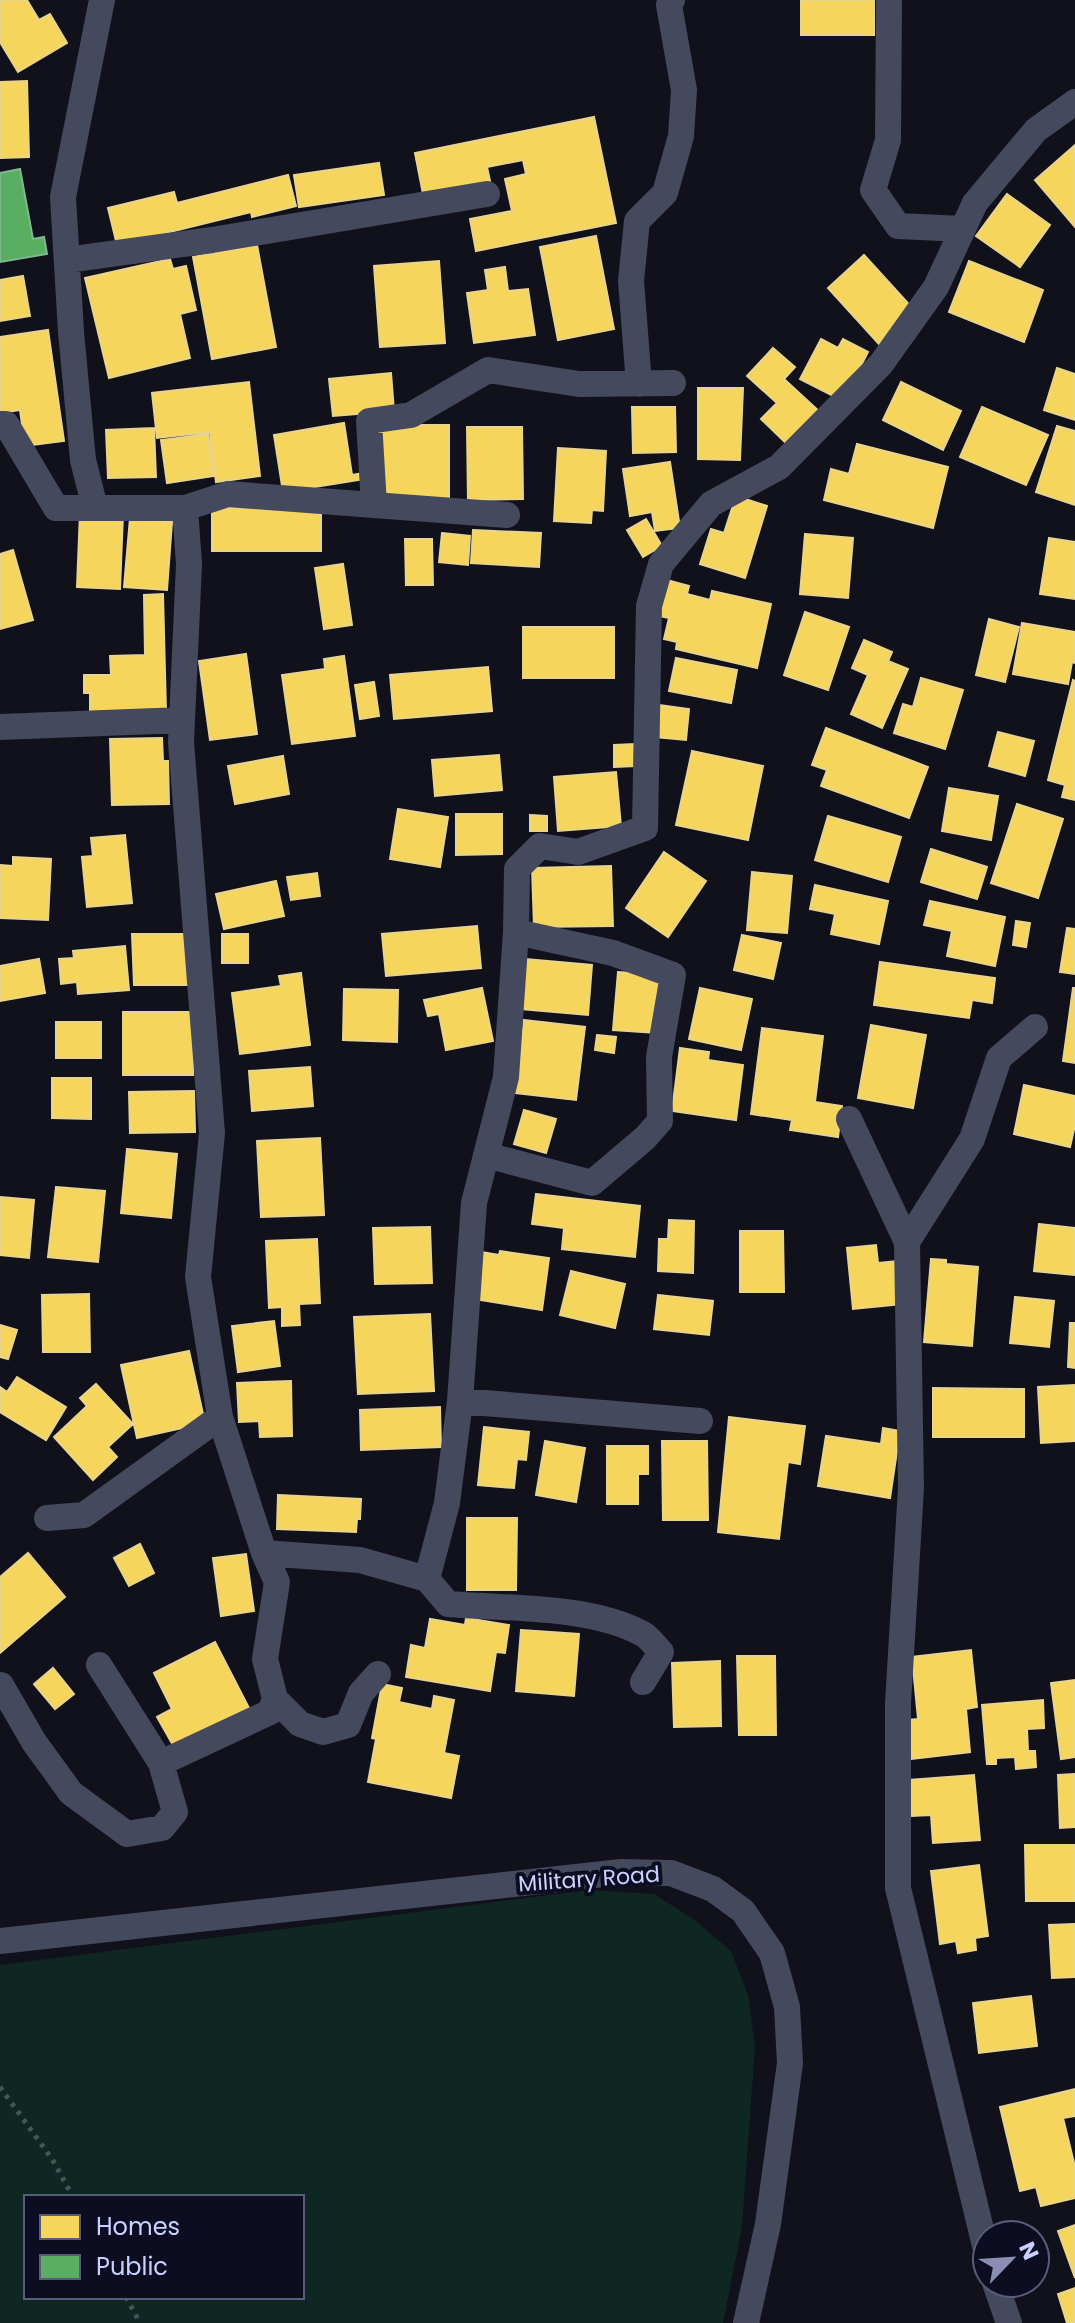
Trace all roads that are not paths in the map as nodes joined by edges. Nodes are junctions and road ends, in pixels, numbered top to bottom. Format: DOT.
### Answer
graph roads {
  1 [pos="102,0"];
  2 [pos="672,0"];
  3 [pos="889,0"];
  4 [pos="1075,102"];
  5 [pos="487,194"];
  6 [pos="963,229"];
  7 [pos="67,260"];
  8 [pos="673,383"];
  9 [pos="639,384"];
  10 [pos="0,424"];
  11 [pos="374,505"];
  12 [pos="95,508"];
  13 [pos="185,508"];
  14 [pos="507,515"];
  15 [pos="182,720"];
  16 [pos="0,727"];
  17 [pos="516,932"];
  18 [pos="1035,1027"];
  19 [pos="849,1119"];
  20 [pos="486,1155"];
  21 [pos="907,1242"];
  22 [pos="460,1401"];
  23 [pos="220,1417"];
  24 [pos="700,1421"];
  25 [pos="47,1518"];
  26 [pos="264,1553"];
  27 [pos="427,1579"];
  28 [pos="99,1665"];
  29 [pos="378,1674"];
  30 [pos="643,1682"];
  31 [pos="1,1685"];
  32 [pos="275,1699"];
  33 [pos="161,1763"];
  34 [pos="0,1941"];
  35 [pos="978,2219"];
  36 [pos="1001,2299"];
  37 [pos="746,2323"];
  38 [pos="1009,2323"];
  1 -- 7 [label="street"];
  2 -- 9 [label="street"];
  3 -- 6 [label="street"];
  4 -- 6 [label="street"];
  5 -- 7 [label="street"];
  6 -- 17 [label="street"];
  7 -- 12 [label="street"];
  8 -- 9 [label="street"];
  9 -- 11 [label="street"];
  10 -- 12 [label="street"];
  11 -- 13 [label="street"];
  11 -- 14 [label="street"];
  12 -- 13 [label="street"];
  13 -- 15 [label="street"];
  15 -- 16 [label="street"];
  15 -- 23 [label="street"];
  17 -- 20 [label="street"];
  17 -- 20 [label="street"];
  18 -- 21 [label="street"];
  19 -- 21 [label="street"];
  20 -- 22 [label="street"];
  21 -- 35 [label="street"];
  22 -- 24 [label="street"];
  22 -- 27 [label="street"];
  23 -- 25 [label="street"];
  23 -- 26 [label="street"];
  26 -- 27 [label="street"];
  26 -- 32 [label="street"];
  27 -- 30 [label="street"];
  28 -- 33 [label="street"];
  29 -- 32 [label="street"];
  31 -- 33 [label="street"];
  32 -- 33 [label="street"];
  34 -- 37 [label="street, Military Road"];
  36 -- 38 [label="street"];
}
